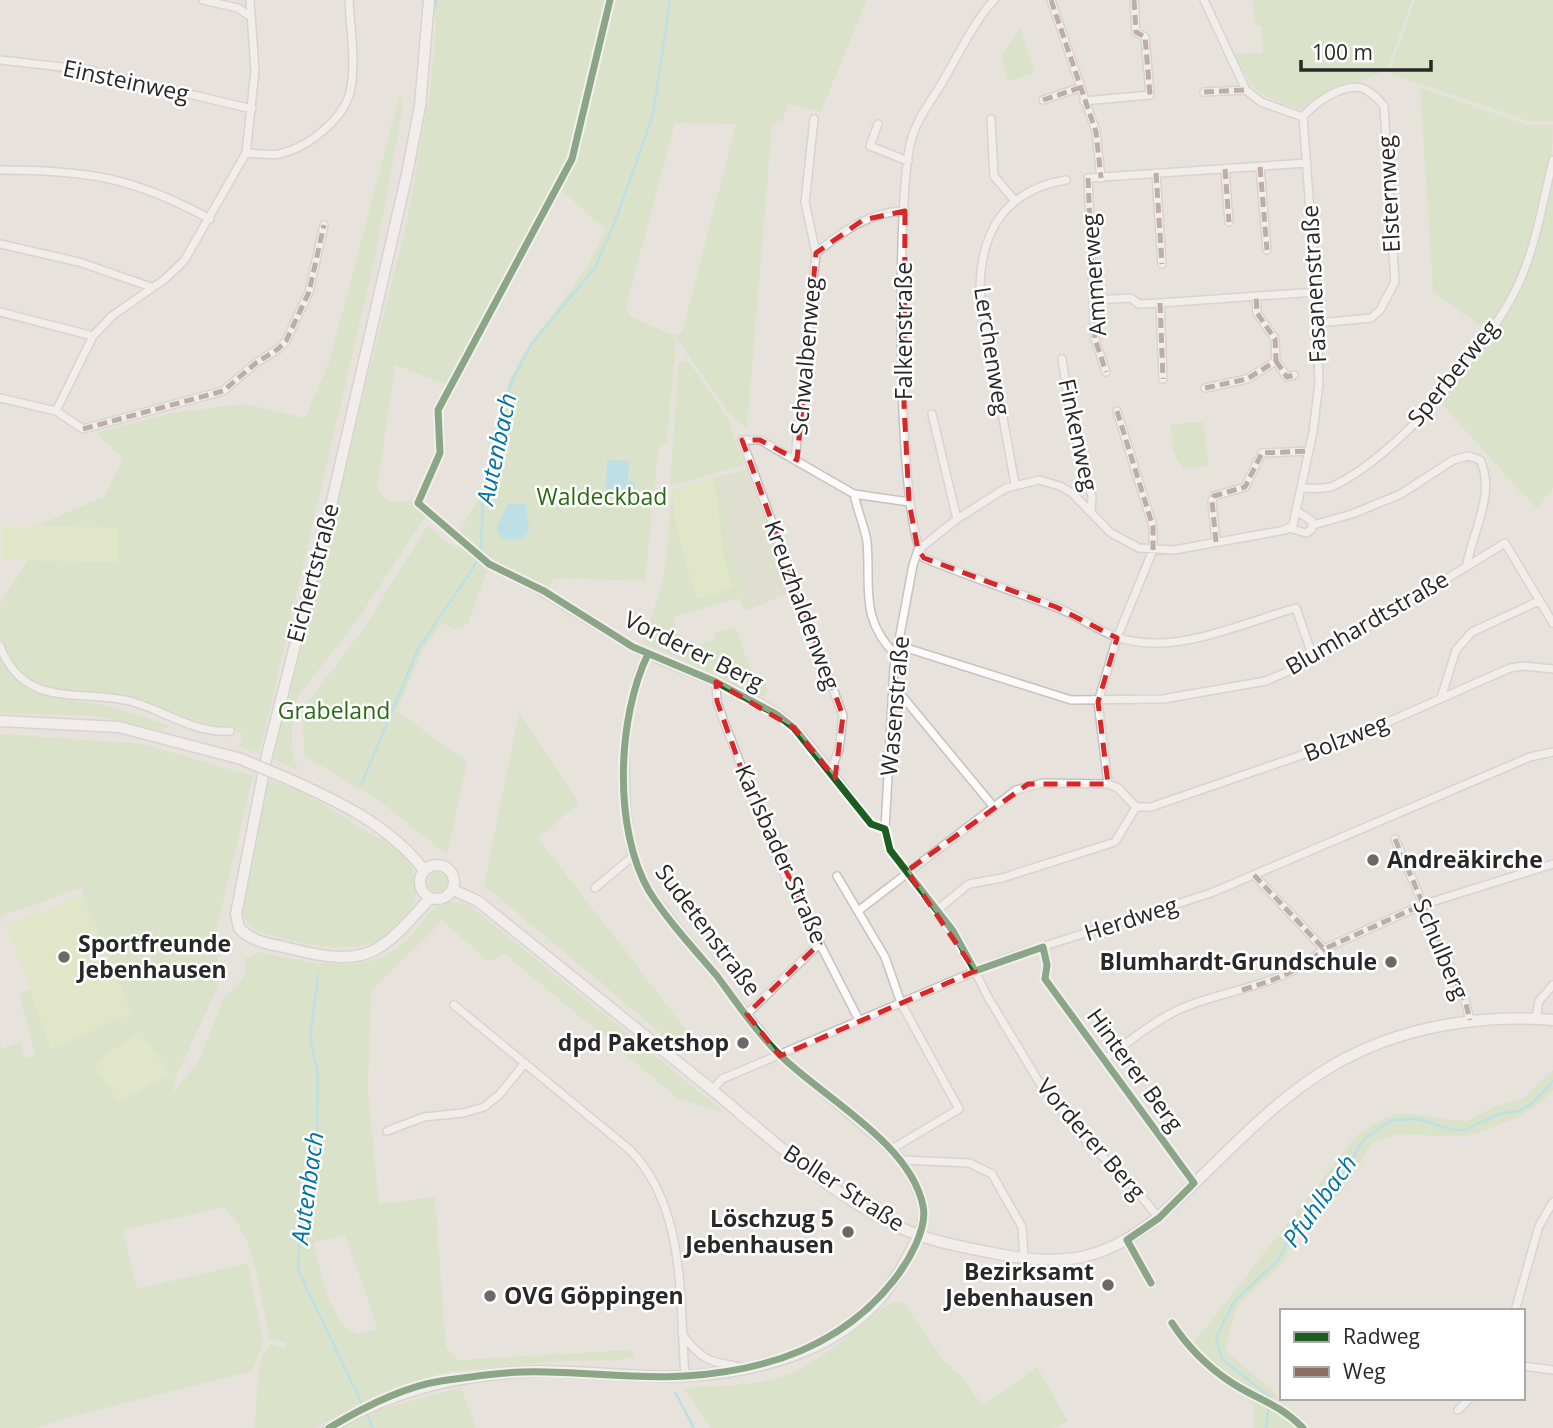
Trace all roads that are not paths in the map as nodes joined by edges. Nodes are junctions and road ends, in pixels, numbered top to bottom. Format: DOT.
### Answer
graph roads {
  1 [pos="203,0"];
  2 [pos="250,0"];
  3 [pos="349,0"];
  4 [pos="429,0"];
  5 [pos="994,0"];
  6 [pos="1051,0"];
  7 [pos="1134,0"];
  8 [pos="1204,0"];
  9 [pos="251,16"];
  10 [pos="0,60"];
  11 [pos="1079,88"];
  12 [pos="1246,90"];
  13 [pos="1204,92"];
  14 [pos="1043,100"];
  15 [pos="1084,101"];
  16 [pos="252,109"];
  17 [pos="1303,117"];
  18 [pos="814,119"];
  19 [pos="990,119"];
  20 [pos="878,124"];
  21 [pos="246,153"];
  22 [pos="1553,160"];
  23 [pos="908,161"];
  24 [pos="1307,163"];
  25 [pos="1260,167"];
  26 [pos="1225,169"];
  27 [pos="0,170"];
  28 [pos="1156,173"];
  29 [pos="1101,178"];
  30 [pos="1066,180"];
  31 [pos="1015,201"];
  32 [pos="905,211"];
  33 [pos="210,219"];
  34 [pos="1229,222"];
  35 [pos="324,225"];
  36 [pos="0,244"];
  37 [pos="1267,250"];
  38 [pos="816,253"];
  39 [pos="1162,264"];
  40 [pos="151,287"];
  41 [pos="1316,292"];
  42 [pos="1256,296"];
  43 [pos="1095,300"];
  44 [pos="1160,303"];
  45 [pos="0,312"];
  46 [pos="1318,323"];
  47 [pos="93,336"];
  48 [pos="1062,359"];
  49 [pos="1276,361"];
  50 [pos="1105,372"];
  51 [pos="1294,375"];
  52 [pos="1163,379"];
  53 [pos="1205,388"];
  54 [pos="0,398"];
  55 [pos="56,411"];
  56 [pos="1117,411"];
  57 [pos="932,414"];
  58 [pos="1309,451"];
  59 [pos="795,458"];
  60 [pos="1015,484"];
  61 [pos="1302,488"];
  62 [pos="854,494"];
  63 [pos="909,502"];
  64 [pos="1091,511"];
  65 [pos="1297,515"];
  66 [pos="957,519"];
  67 [pos="1313,525"];
  68 [pos="1289,528"];
  69 [pos="1216,542"];
  70 [pos="918,550"];
  71 [pos="1153,550"];
  72 [pos="489,564"];
  73 [pos="1467,564"];
  74 [pos="1539,601"];
  75 [pos="1553,623"];
  76 [pos="1117,638"];
  77 [pos="897,645"];
  78 [pos="0,646"];
  79 [pos="648,654"];
  80 [pos="895,655"];
  81 [pos="1314,660"];
  82 [pos="1553,669"];
  83 [pos="716,682"];
  84 [pos="892,684"];
  85 [pos="1441,698"];
  86 [pos="1098,702"];
  87 [pos="0,721"];
  88 [pos="230,731"];
  89 [pos="1553,752"];
  90 [pos="831,772"];
  91 [pos="1108,784"];
  92 [pos="993,806"];
  93 [pos="1136,807"];
  94 [pos="885,829"];
  95 [pos="1395,839"];
  96 [pos="632,857"];
  97 [pos="1553,863"];
  98 [pos="424,870"];
  99 [pos="907,871"];
  100 [pos="1254,875"];
  101 [pos="837,876"];
  102 [pos="595,888"];
  103 [pos="453,890"];
  104 [pos="430,898"];
  105 [pos="1422,905"];
  106 [pos="937,910"];
  107 [pos="858,911"];
  108 [pos="820,943"];
  109 [pos="1324,949"];
  110 [pos="975,971"];
  111 [pos="1045,979"];
  112 [pos="1553,985"];
  113 [pos="901,1003"];
  114 [pos="454,1006"];
  115 [pos="747,1014"];
  116 [pos="1536,1018"];
  117 [pos="1469,1020"];
  118 [pos="1553,1020"];
  119 [pos="860,1022"];
  120 [pos="780,1056"];
  121 [pos="1103,1060"];
  122 [pos="525,1063"];
  123 [pos="712,1090"];
  124 [pos="387,1131"];
  125 [pos="890,1150"];
  126 [pos="902,1160"];
  127 [pos="1194,1183"];
  128 [pos="1553,1202"];
  129 [pos="1159,1218"];
  130 [pos="919,1235"];
  131 [pos="1127,1240"];
  132 [pos="1024,1259"];
  133 [pos="1151,1283"];
  134 [pos="1516,1309"];
  135 [pos="681,1333"];
  136 [pos="1525,1366"];
  137 [pos="746,1368"];
  138 [pos="1553,1370"];
  139 [pos="685,1376"];
  140 [pos="1468,1400"];
  141 [pos="1458,1410"];
  142 [pos="328,1428"];
  1 -- 9 [label="street"];
  2 -- 9 [label="street"];
  3 -- 21 [label="street"];
  4 -- 104 [label="main road, Eichertstraße"];
  5 -- 23 [label="street, Falkenstraße"];
  6 -- 11 [label="street"];
  7 -- 15 [label="street"];
  8 -- 12 [label="street"];
  9 -- 16 [label="street"];
  10 -- 16 [label="street, Einsteinweg"];
  11 -- 14 [label="street"];
  11 -- 15 [label="street"];
  12 -- 13 [label="street"];
  12 -- 17 [label="street"];
  15 -- 29 [label="street"];
  16 -- 21 [label="street"];
  17 -- 24 [label="street, Fasanenstraße"];
  17 -- 46 [label="street, Elsternweg"];
  18 -- 38 [label="street, Schwalbenweg"];
  19 -- 31 [label="street"];
  20 -- 23 [label="street"];
  21 -- 33 [label="street"];
  22 -- 61 [label="street, Sperberweg"];
  23 -- 32 [label="street, Falkenstraße"];
  24 -- 25 [label="street"];
  24 -- 41 [label="street, Fasanenstraße"];
  25 -- 26 [label="street"];
  25 -- 37 [label="street"];
  26 -- 28 [label="street"];
  26 -- 34 [label="street"];
  27 -- 33 [label="street"];
  28 -- 29 [label="street"];
  28 -- 39 [label="street"];
  29 -- 43 [label="street, Ammerweg"];
  30 -- 31 [label="street, Lerchenweg"];
  31 -- 60 [label="street, Lerchenweg"];
  32 -- 38 [label="street, Schwalbenweg"];
  32 -- 63 [label="street, Falkenstraße"];
  33 -- 40 [label="street"];
  35 -- 55 [label="street"];
  36 -- 40 [label="street"];
  38 -- 59 [label="street, Schwalbenweg"];
  40 -- 47 [label="street"];
  41 -- 42 [label="street"];
  41 -- 46 [label="street, Fasanenstraße"];
  42 -- 44 [label="street"];
  42 -- 49 [label="street"];
  43 -- 44 [label="street"];
  43 -- 50 [label="street, Ammerweg"];
  44 -- 52 [label="street"];
  45 -- 47 [label="street"];
  46 -- 58 [label="street, Fasanenstraße"];
  47 -- 55 [label="street"];
  48 -- 64 [label="street, Finkenweg"];
  49 -- 51 [label="street"];
  49 -- 53 [label="street"];
  54 -- 55 [label="street"];
  56 -- 71 [label="street"];
  57 -- 66 [label="street"];
  58 -- 61 [label="street, Fasanenstraße"];
  58 -- 69 [label="street"];
  59 -- 62 [label="street"];
  59 -- 90 [label="street, Kreuzhaldenweg"];
  60 -- 64 [label="street"];
  60 -- 66 [label="street"];
  61 -- 65 [label="street, Fasanenstraße"];
  62 -- 63 [label="street"];
  62 -- 80 [label="street"];
  63 -- 70 [label="street, Falkenstraße"];
  64 -- 71 [label="street"];
  65 -- 67 [label="street"];
  65 -- 68 [label="street"];
  66 -- 70 [label="street"];
  67 -- 68 [label="street"];
  67 -- 73 [label="street"];
  68 -- 69 [label="street"];
  69 -- 71 [label="street"];
  70 -- 76 [label="street"];
  70 -- 77 [label="street, Wasenstraße"];
  71 -- 76 [label="street"];
  72 -- 79 [label="street, Vorderer Berg"];
  73 -- 74 [label="street, Blumhardtstraße"];
  73 -- 81 [label="street, Blumhardtstraße"];
  74 -- 75 [label="street"];
  74 -- 85 [label="street"];
  76 -- 81 [label="street"];
  76 -- 86 [label="street"];
  77 -- 80 [label="street, Wasenstraße"];
  77 -- 86 [label="street, Blumhardtstraße"];
  78 -- 88 [label="street"];
  79 -- 83 [label="street, Vorderer Berg"];
  79 -- 96 [label="street, Sudetenstraße"];
  80 -- 84 [label="street, Wasenstraße"];
  81 -- 86 [label="street, Blumhardtstraße"];
  82 -- 85 [label="street, Bolzweg"];
  83 -- 90 [label="street, Vorderer Berg"];
  83 -- 108 [label="street, Karlsbader Straße"];
  84 -- 92 [label="street"];
  84 -- 94 [label="street, Wasenstraße"];
  85 -- 93 [label="street, Bolzweg"];
  86 -- 91 [label="street"];
  87 -- 98 [label="main road, bridge"];
  89 -- 100 [label="street, Herdweg"];
  90 -- 94 [label="street, Vorderer Berg"];
  91 -- 92 [label="street"];
  91 -- 93 [label="street"];
  92 -- 99 [label="street"];
  93 -- 106 [label="street"];
  94 -- 99 [label="street, Vorderer Berg"];
  95 -- 105 [label="street, Schulberg"];
  96 -- 102 [label="street"];
  96 -- 115 [label="street, Sudetenstraße"];
  97 -- 105 [label="street"];
  98 -- 103 [label="main road"];
  98 -- 104 [label="main road"];
  99 -- 106 [label="street, Vorderer Berg"];
  99 -- 107 [label="street"];
  100 -- 109 [label="street"];
  100 -- 110 [label="street, Herdweg"];
  101 -- 107 [label="street"];
  103 -- 104 [label="main road"];
  103 -- 123 [label="main road, Boller Straße"];
  105 -- 109 [label="street"];
  105 -- 117 [label="street, Schulberg"];
  106 -- 110 [label="street, Vorderer Berg"];
  107 -- 113 [label="street"];
  108 -- 115 [label="street"];
  108 -- 119 [label="street, Karlsbader Straße"];
  109 -- 121 [label="street"];
  110 -- 113 [label="street, Herdweg"];
  110 -- 129 [label="street, Vorderer Berg"];
  111 -- 121 [label="street, Hinterer Berg"];
  112 -- 116 [label="street"];
  113 -- 119 [label="street, Herdweg"];
  113 -- 125 [label="street"];
  114 -- 122 [label="street"];
  115 -- 120 [label="street, Sudetenstraße"];
  116 -- 117 [label="main road, Boller Straße"];
  116 -- 118 [label="main road, Boller Straße"];
  117 -- 127 [label="main road, Boller Straße"];
  119 -- 120 [label="street, Herdweg"];
  120 -- 123 [label="street, Herdweg"];
  120 -- 125 [label="street, Sudetenstraße"];
  121 -- 127 [label="street, Hinterer Berg"];
  122 -- 124 [label="street"];
  122 -- 135 [label="street"];
  123 -- 130 [label="main road, Boller Straße"];
  125 -- 126 [label="street, Sudetenstraße"];
  126 -- 130 [label="street"];
  126 -- 132 [label="street"];
  127 -- 129 [label="main road, Boller Straße"];
  128 -- 134 [label="street"];
  129 -- 131 [label="main road, Boller Straße"];
  130 -- 132 [label="main road, Boller Straße"];
  130 -- 137 [label="main road"];
  131 -- 132 [label="main road, Boller Straße"];
  131 -- 133 [label="street"];
  135 -- 137 [label="street"];
  135 -- 139 [label="street"];
  136 -- 138 [label="street"];
  137 -- 139 [label="main road"];
  139 -- 142 [label="main road"];
  140 -- 141 [label="street"];
}
